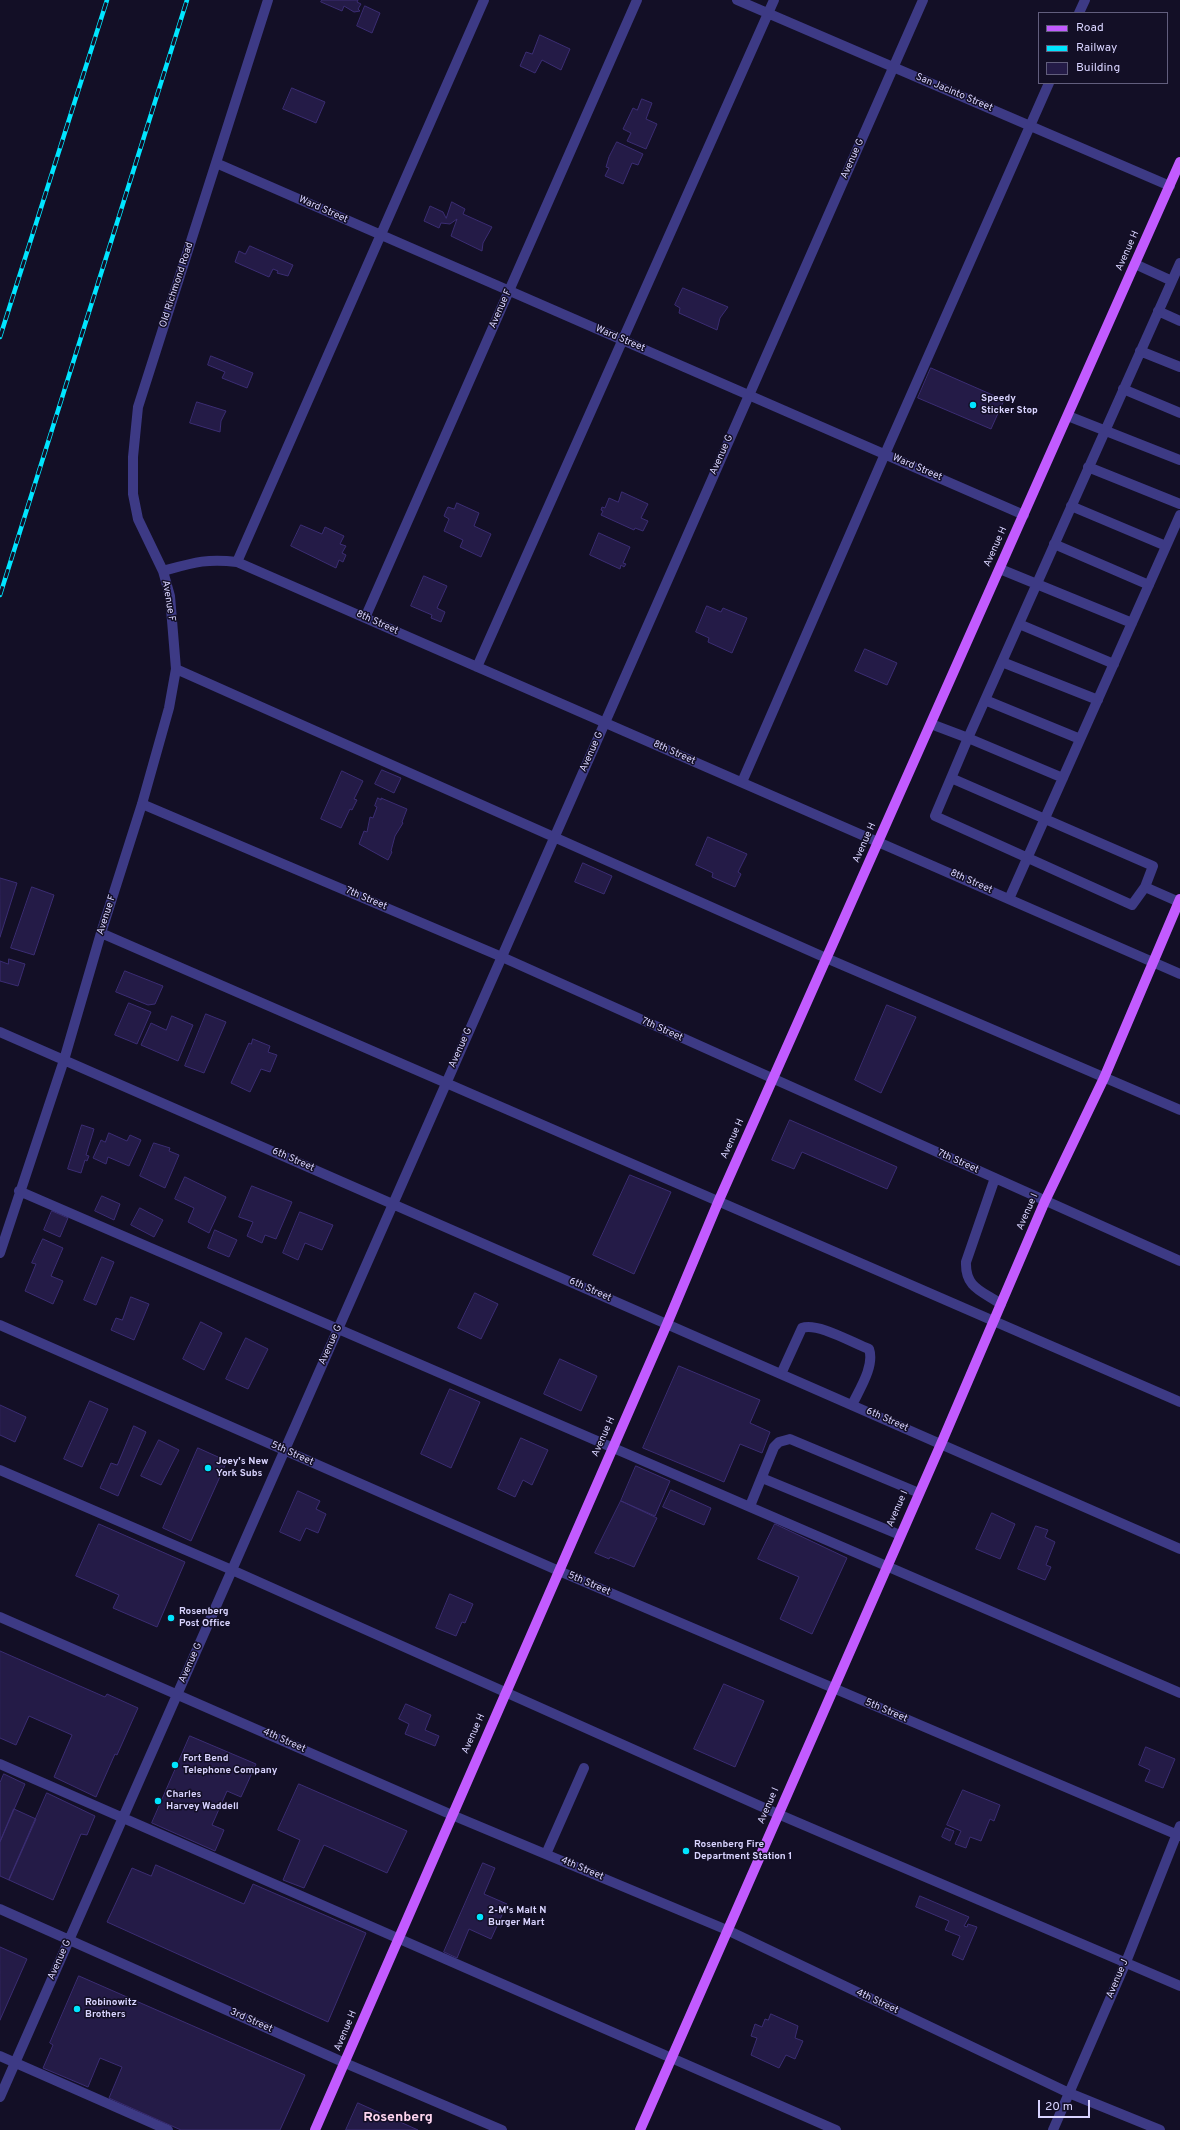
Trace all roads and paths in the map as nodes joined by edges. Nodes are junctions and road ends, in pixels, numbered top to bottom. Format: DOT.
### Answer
graph roads {
  1 [pos="268,0"];
  2 [pos="484,0"];
  3 [pos="637,0"];
  4 [pos="737,0"];
  5 [pos="774,0"];
  6 [pos="923,0"];
  7 [pos="1085,0"];
  8 [pos="1080,12"];
  9 [pos="768,13"];
  10 [pos="893,67"];
  11 [pos="1050,84"];
  12 [pos="1031,126"];
  13 [pos="1180,162"];
  14 [pos="216,164"];
  15 [pos="1170,186"];
  16 [pos="380,235"];
  17 [pos="1180,263"];
  18 [pos="1135,264"];
  19 [pos="1176,277"];
  20 [pos="509,291"];
  21 [pos="1158,311"];
  22 [pos="1180,321"];
  23 [pos="622,340"];
  24 [pos="1140,351"];
  25 [pos="1180,367"];
  26 [pos="1123,389"];
  27 [pos="749,395"];
  28 [pos="1180,413"];
  29 [pos="1068,416"];
  30 [pos="1105,430"];
  31 [pos="885,454"];
  32 [pos="1180,460"];
  33 [pos="1088,467"];
  34 [pos="1180,504"];
  35 [pos="1071,506"];
  36 [pos="1024,515"];
  37 [pos="1180,515"];
  38 [pos="1054,544"];
  39 [pos="1166,546"];
  40 [pos="237,562"];
  41 [pos="1000,569"];
  42 [pos="163,571"];
  43 [pos="1037,583"];
  44 [pos="1149,585"];
  45 [pos="365,618"];
  46 [pos="1132,623"];
  47 [pos="1019,624"];
  48 [pos="1002,662"];
  49 [pos="1114,664"];
  50 [pos="477,667"];
  51 [pos="176,670"];
  52 [pos="985,700"];
  53 [pos="1098,700"];
  54 [pos="605,722"];
  55 [pos="931,724"];
  56 [pos="968,738"];
  57 [pos="1080,739"];
  58 [pos="951,778"];
  59 [pos="1063,778"];
  60 [pos="742,782"];
  61 [pos="142,804"];
  62 [pos="1045,818"];
  63 [pos="555,837"];
  64 [pos="878,842"];
  65 [pos="1028,857"];
  66 [pos="1145,887"];
  67 [pos="1009,899"];
  68 [pos="1180,900"];
  69 [pos="101,933"];
  70 [pos="502,957"];
  71 [pos="826,958"];
  72 [pos="1154,962"];
  73 [pos="1180,974"];
  74 [pos="0,1032"];
  75 [pos="64,1060"];
  76 [pos="1104,1078"];
  77 [pos="773,1080"];
  78 [pos="446,1083"];
  79 [pos="1180,1110"];
  80 [pos="994,1178"];
  81 [pos="19,1192"];
  82 [pos="719,1200"];
  83 [pos="1045,1201"];
  84 [pos="393,1204"];
  85 [pos="0,1253"];
  86 [pos="1180,1261"];
  87 [pos="1001,1304"];
  88 [pos="994,1321"];
  89 [pos="667,1324"];
  90 [pos="0,1325"];
  91 [pos="337,1330"];
  92 [pos="781,1374"];
  93 [pos="1180,1402"];
  94 [pos="852,1405"];
  95 [pos="941,1444"];
  96 [pos="612,1447"];
  97 [pos="284,1450"];
  98 [pos="0,1470"];
  99 [pos="762,1478"];
  100 [pos="919,1493"];
  101 [pos="750,1506"];
  102 [pos="900,1535"];
  103 [pos="1180,1549"];
  104 [pos="886,1566"];
  105 [pos="232,1570"];
  106 [pos="559,1571"];
  107 [pos="0,1617"];
  108 [pos="834,1689"];
  109 [pos="506,1692"];
  110 [pos="1180,1693"];
  111 [pos="177,1694"];
  112 [pos="0,1764"];
  113 [pos="584,1768"];
  114 [pos="452,1814"];
  115 [pos="778,1814"];
  116 [pos="123,1818"];
  117 [pos="1179,1832"];
  118 [pos="546,1854"];
  119 [pos="0,1909"];
  120 [pos="726,1930"];
  121 [pos="399,1938"];
  122 [pos="69,1940"];
  123 [pos="1126,1962"];
  124 [pos="1180,1986"];
  125 [pos="0,2056"];
  126 [pos="672,2057"];
  127 [pos="15,2063"];
  128 [pos="345,2063"];
  129 [pos="1069,2092"];
  130 [pos="0,2097"];
  131 [pos="168,2130"];
  132 [pos="315,2130"];
  133 [pos="502,2130"];
  134 [pos="640,2130"];
  135 [pos="836,2130"];
  136 [pos="1053,2130"];
  137 [pos="1160,2130"];
  1 -- 14 [label="street, Old Richmond Road"];
  2 -- 16 [label="street"];
  3 -- 20 [label="street, Avenue F"];
  4 -- 9 [label="street, San Jacinto Street"];
  5 -- 9 [label="street"];
  6 -- 10 [label="street, Avenue G"];
  7 -- 8 [label="street"];
  9 -- 10 [label="street, San Jacinto Street"];
  9 -- 23 [label="street"];
  10 -- 12 [label="street, San Jacinto Street"];
  10 -- 27 [label="street, Avenue G"];
  11 -- 12 [label="street"];
  12 -- 15 [label="street, San Jacinto Street"];
  12 -- 31 [label="street"];
  13 -- 15 [label="main road, Avenue H"];
  14 -- 16 [label="street, Ward Street"];
  14 -- 42 [label="street, Old Richmond Road"];
  15 -- 18 [label="main road, Avenue H"];
  16 -- 20 [label="street, Ward Street"];
  16 -- 40 [label="street"];
  17 -- 19 [label="street"];
  18 -- 19 [label="street"];
  18 -- 29 [label="main road, Avenue H"];
  19 -- 21 [label="street"];
  20 -- 23 [label="street, Ward Street"];
  20 -- 45 [label="street, Avenue F"];
  21 -- 22 [label="street"];
  21 -- 24 [label="street"];
  23 -- 27 [label="street, Ward Street"];
  23 -- 50 [label="street"];
  24 -- 25 [label="street"];
  24 -- 26 [label="street"];
  26 -- 28 [label="street"];
  26 -- 30 [label="street"];
  27 -- 31 [label="street, Ward Street"];
  27 -- 54 [label="street, Avenue G"];
  29 -- 30 [label="street"];
  29 -- 36 [label="main road, Avenue H"];
  30 -- 32 [label="street"];
  30 -- 33 [label="street"];
  31 -- 36 [label="street, Ward Street"];
  31 -- 60 [label="street"];
  33 -- 34 [label="street"];
  33 -- 35 [label="street"];
  35 -- 38 [label="street"];
  35 -- 39 [label="street"];
  36 -- 41 [label="main road, Avenue H"];
  37 -- 39 [label="street"];
  38 -- 43 [label="street"];
  38 -- 44 [label="street"];
  39 -- 44 [label="street"];
  40 -- 42 [label="street, 8th Street"];
  40 -- 45 [label="street, 8th Street"];
  41 -- 43 [label="street"];
  41 -- 55 [label="main road, Avenue H"];
  42 -- 51 [label="street, Avenue F"];
  43 -- 46 [label="street"];
  43 -- 47 [label="street"];
  44 -- 46 [label="street"];
  45 -- 50 [label="street, 8th Street"];
  46 -- 49 [label="street"];
  47 -- 48 [label="street"];
  47 -- 49 [label="street"];
  48 -- 52 [label="street"];
  48 -- 53 [label="street"];
  49 -- 53 [label="street"];
  50 -- 54 [label="street, 8th Street"];
  51 -- 61 [label="street, Avenue F"];
  51 -- 63 [label="street"];
  52 -- 56 [label="street"];
  52 -- 57 [label="street"];
  53 -- 57 [label="street"];
  54 -- 60 [label="street, 8th Street"];
  54 -- 63 [label="street, Avenue G"];
  55 -- 56 [label="street"];
  55 -- 64 [label="main road, Avenue H"];
  56 -- 58 [label="street"];
  56 -- 59 [label="street"];
  57 -- 59 [label="street"];
  58 -- 62 [label="street"];
  58 -- 65 [label="street"];
  59 -- 62 [label="street"];
  60 -- 64 [label="street, 8th Street"];
  61 -- 69 [label="street, Avenue F"];
  61 -- 70 [label="street, 7th Street"];
  62 -- 65 [label="street"];
  62 -- 66 [label="street"];
  63 -- 70 [label="street, Avenue G"];
  63 -- 71 [label="street"];
  64 -- 67 [label="street, 8th Street"];
  64 -- 71 [label="main road, Avenue H"];
  65 -- 66 [label="street"];
  65 -- 67 [label="street"];
  66 -- 68 [label="street"];
  67 -- 72 [label="street, 8th Street"];
  68 -- 72 [label="main road, Avenue I"];
  69 -- 75 [label="street, Avenue F"];
  69 -- 78 [label="street"];
  70 -- 77 [label="street, 7th Street"];
  70 -- 78 [label="street, Avenue G"];
  71 -- 76 [label="street"];
  71 -- 77 [label="main road, Avenue H"];
  72 -- 73 [label="street, 8th Street"];
  72 -- 76 [label="main road, Avenue I"];
  74 -- 75 [label="street, 6th Street"];
  75 -- 81 [label="street, Avenue F"];
  75 -- 84 [label="street, 6th Street"];
  76 -- 79 [label="street"];
  76 -- 83 [label="main road, Avenue I"];
  77 -- 80 [label="street, 7th Street"];
  77 -- 82 [label="main road, Avenue H"];
  78 -- 82 [label="street"];
  78 -- 84 [label="street, Avenue G"];
  80 -- 83 [label="street, 7th Street"];
  80 -- 87 [label="street"];
  81 -- 85 [label="street, Avenue F"];
  81 -- 91 [label="street"];
  82 -- 88 [label="street"];
  82 -- 89 [label="main road, Avenue H"];
  83 -- 86 [label="street, 7th Street"];
  83 -- 87 [label="main road, Avenue I"];
  84 -- 89 [label="street, 6th Street"];
  84 -- 91 [label="street, Avenue G"];
  87 -- 88 [label="main road, Avenue I"];
  88 -- 93 [label="street"];
  88 -- 95 [label="main road, Avenue I"];
  89 -- 92 [label="street, 6th Street"];
  89 -- 96 [label="main road, Avenue H"];
  90 -- 97 [label="street, 5th Street"];
  91 -- 96 [label="street"];
  91 -- 97 [label="street, Avenue G"];
  92 -- 94 [label="street, 6th Street"];
  92 -- 94 [label="street"];
  94 -- 95 [label="street, 6th Street"];
  95 -- 100 [label="main road, Avenue I"];
  95 -- 103 [label="street, 6th Street"];
  96 -- 101 [label="street"];
  96 -- 106 [label="main road, Avenue H"];
  97 -- 105 [label="street, Avenue G"];
  97 -- 106 [label="street, 5th Street"];
  98 -- 105 [label="street"];
  99 -- 100 [label="street"];
  99 -- 101 [label="street"];
  99 -- 102 [label="street"];
  100 -- 102 [label="main road, Avenue I"];
  101 -- 104 [label="street"];
  102 -- 104 [label="main road, Avenue I"];
  104 -- 108 [label="main road, Avenue I"];
  104 -- 110 [label="street"];
  105 -- 109 [label="street"];
  105 -- 111 [label="street, Avenue G"];
  106 -- 108 [label="street, 5th Street"];
  106 -- 109 [label="main road, Avenue H"];
  107 -- 111 [label="street, 4th Street"];
  108 -- 115 [label="main road, Avenue I"];
  108 -- 117 [label="street, 5th Street"];
  109 -- 114 [label="main road, Avenue H"];
  109 -- 115 [label="street"];
  111 -- 114 [label="street, 4th Street"];
  111 -- 116 [label="street, Avenue G"];
  112 -- 116 [label="street"];
  113 -- 118 [label="street"];
  114 -- 118 [label="street, 4th Street"];
  114 -- 121 [label="main road, Avenue H"];
  115 -- 120 [label="main road, Avenue I"];
  115 -- 123 [label="street"];
  116 -- 121 [label="street"];
  116 -- 122 [label="street, Avenue G"];
  117 -- 123 [label="street, Avenue J"];
  118 -- 120 [label="street, 4th Street"];
  119 -- 122 [label="street, 3rd Street"];
  120 -- 126 [label="main road, Avenue I"];
  120 -- 129 [label="street, 4th Street"];
  121 -- 126 [label="street"];
  121 -- 128 [label="main road, Avenue H"];
  122 -- 127 [label="street, Avenue G"];
  122 -- 128 [label="street, 3rd Street"];
  123 -- 124 [label="street"];
  123 -- 129 [label="street, Avenue J"];
  125 -- 127 [label="street"];
  126 -- 134 [label="main road, Avenue I"];
  126 -- 135 [label="street"];
  127 -- 130 [label="street, Avenue G"];
  127 -- 131 [label="street"];
  128 -- 132 [label="main road, Avenue H"];
  128 -- 133 [label="street, 3rd Street"];
  129 -- 136 [label="street, Avenue J"];
  129 -- 137 [label="street, 4th Street"];
}
